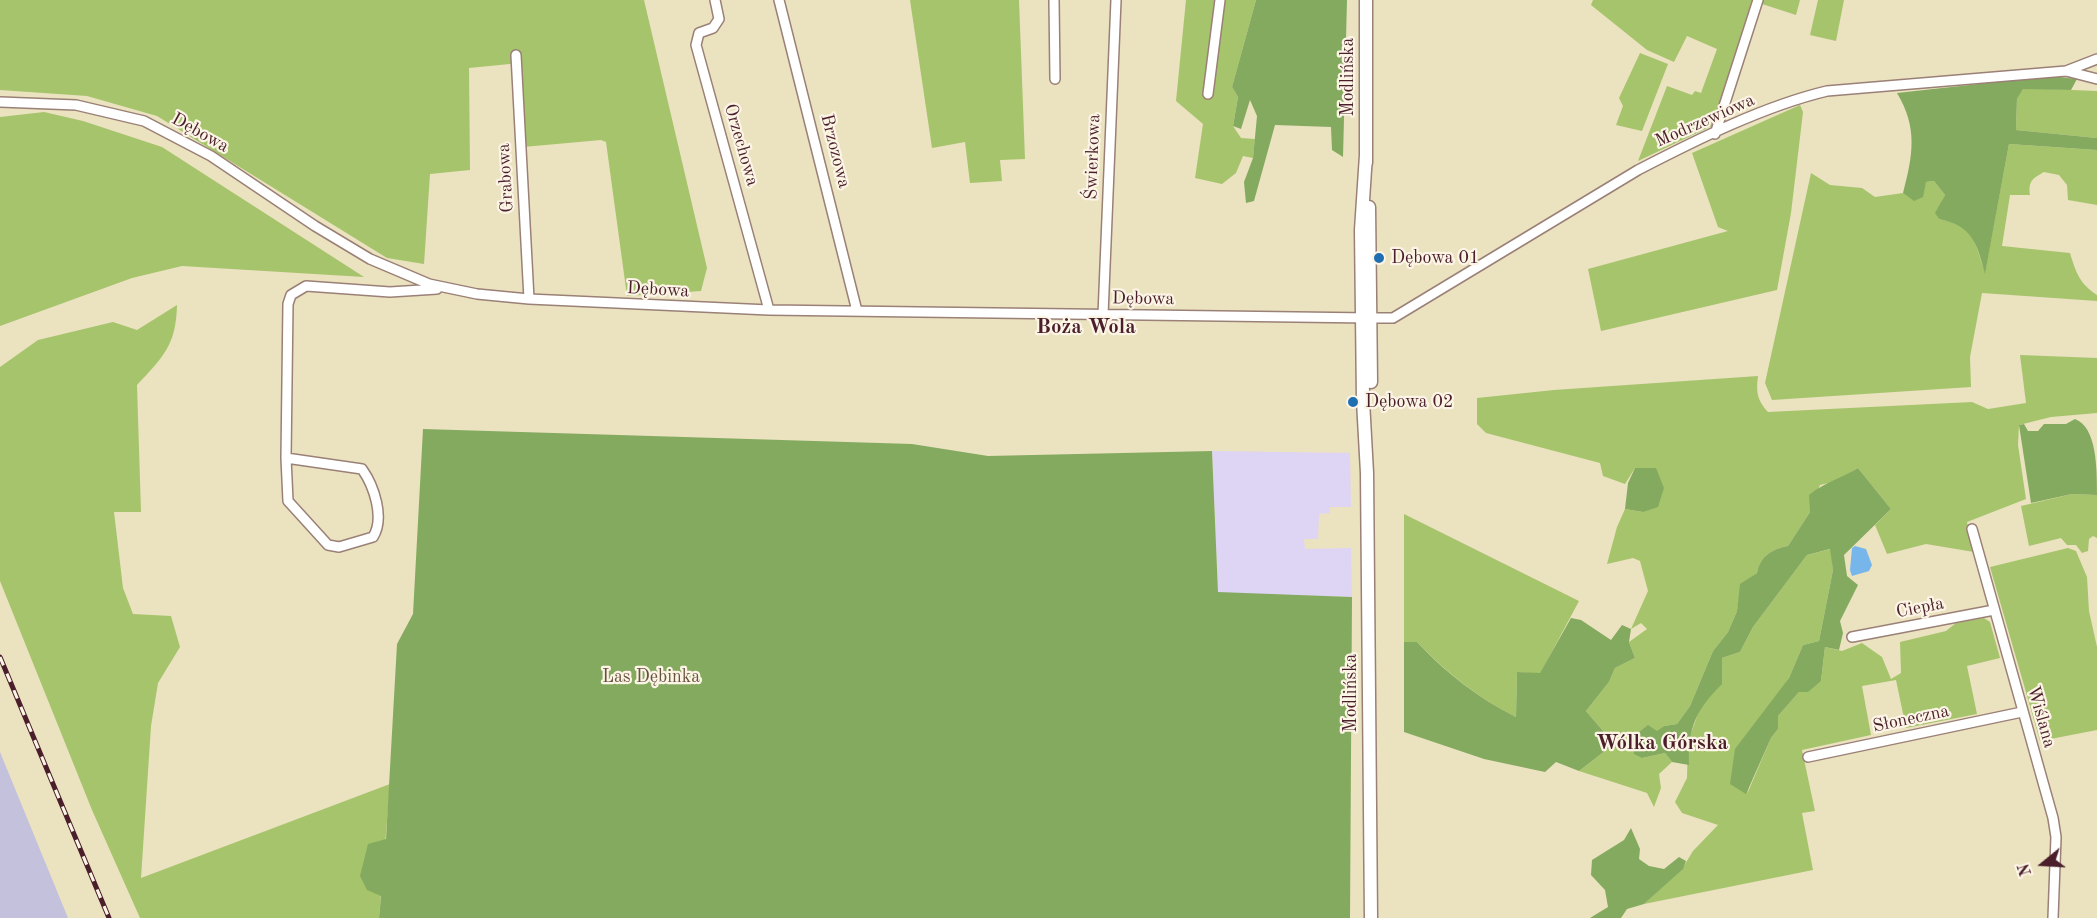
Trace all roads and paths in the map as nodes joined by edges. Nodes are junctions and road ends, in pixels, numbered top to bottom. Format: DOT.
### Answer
graph roads {
  1 [pos="716,0"];
  2 [pos="779,0"];
  3 [pos="1054,0"];
  4 [pos="1116,0"];
  5 [pos="1220,0"];
  6 [pos="1366,0"];
  7 [pos="1758,0"];
  8 [pos="516,55"];
  9 [pos="2097,60"];
  10 [pos="2066,71"];
  11 [pos="1054,79"];
  12 [pos="2097,79"];
  13 [pos="1208,94"];
  14 [pos="0,102"];
  15 [pos="1715,134"];
  16 [pos="448,288"];
  17 [pos="529,299"];
  18 [pos="769,310"];
  19 [pos="857,311"];
  20 [pos="1103,315"];
  21 [pos="1366,319"];
  22 [pos="286,458"];
  23 [pos="1972,529"];
  24 [pos="1994,610"];
  25 [pos="1852,637"];
  26 [pos="2022,712"];
  27 [pos="1808,758"];
  28 [pos="1371,918"];
  29 [pos="2053,918"];
  1 -- 18 [label="street, Orzechowa"];
  2 -- 19 [label="street, Brzozowa"];
  3 -- 11 [label="street"];
  4 -- 20 [label="street, Świerkowa"];
  5 -- 13 [label="street"];
  6 -- 21 [label="main road, Modlińska"];
  7 -- 15 [label="street"];
  8 -- 17 [label="street, Grabowa"];
  9 -- 10 [label="street, Modrzewiowa"];
  10 -- 12 [label="street"];
  10 -- 15 [label="street, Modrzewiowa"];
  14 -- 16 [label="street, Dębowa"];
  15 -- 21 [label="street, Modrzewiowa"];
  16 -- 17 [label="street, Dębowa"];
  16 -- 22 [label="street"];
  17 -- 18 [label="street, Dębowa"];
  18 -- 19 [label="street, Dębowa"];
  19 -- 20 [label="street, Dębowa"];
  20 -- 21 [label="street, Dębowa"];
  21 -- 28 [label="main road, Modlińska"];
  22 -- 22 [label="street"];
  23 -- 24 [label="street, Wiślana"];
  24 -- 25 [label="street, Ciepła"];
  24 -- 26 [label="street, Wiślana"];
  26 -- 27 [label="street, Słoneczna"];
  26 -- 29 [label="street, Wiślana"];
}
